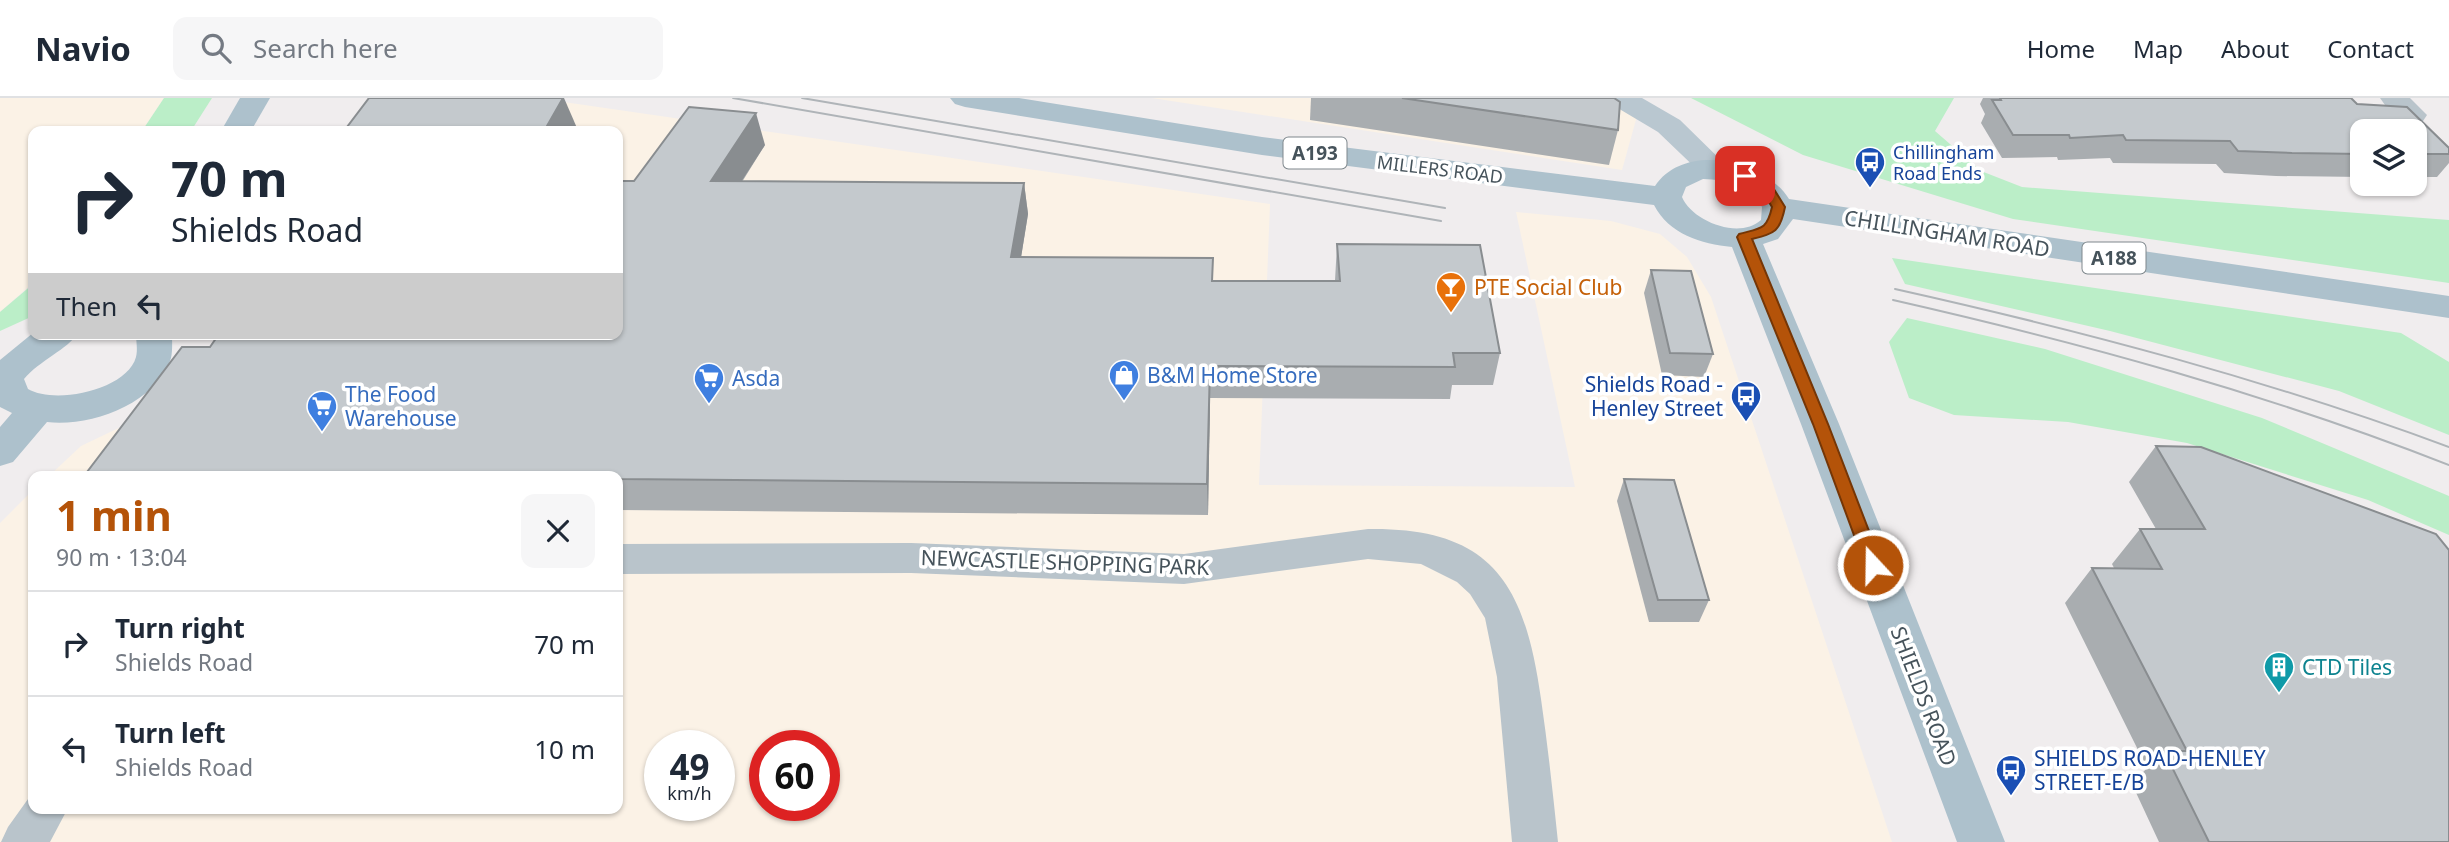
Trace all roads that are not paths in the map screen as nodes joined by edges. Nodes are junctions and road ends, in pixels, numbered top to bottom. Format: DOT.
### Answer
graph roads {
  1 [pos="255,98"];
  2 [pos="965,98"];
  3 [pos="1621,98"];
  4 [pos="2394,98"];
  5 [pos="2358,111"];
  6 [pos="239,126"];
  7 [pos="1716,170"];
  8 [pos="1666,197"];
  9 [pos="1779,207"];
  10 [pos="1744,237"];
  11 [pos="2449,307"];
  12 [pos="51,340"];
  13 [pos="156,340"];
  14 [pos="35,411"];
  15 [pos="0,452"];
  16 [pos="623,559"];
  17 [pos="42,814"];
  18 [pos="24,842"];
  19 [pos="1535,842"];
  20 [pos="1981,842"];
  1 -- 6 [label="main road"];
  2 -- 8 [label="main road, MILLERS ROAD / A193"];
  3 -- 7 [label="main road"];
  4 -- 5 [label="street"];
  7 -- 8 [label="main road"];
  7 -- 9 [label="main road"];
  8 -- 10 [label="main road"];
  9 -- 10 [label="main road"];
  9 -- 11 [label="main road, CHILLINGHAM ROAD / A188"];
  10 -- 20 [label="main road, SHIELDS ROAD"];
  12 -- 14 [label="main road"];
  13 -- 14 [label="main road"];
  14 -- 15 [label="main road"];
  16 -- 19 [label="street, NEWCASTLE SHOPPING PARK"];
  17 -- 18 [label="street"];
}
